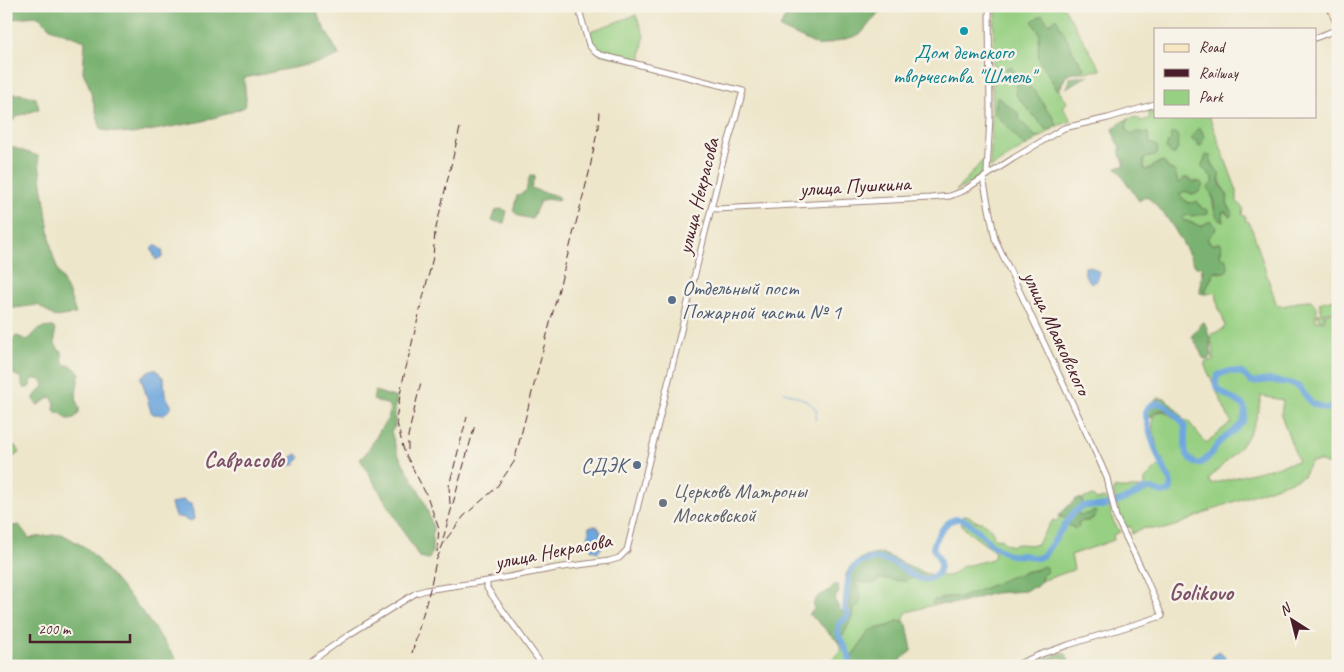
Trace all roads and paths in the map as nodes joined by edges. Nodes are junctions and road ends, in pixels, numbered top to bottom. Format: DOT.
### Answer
graph roads {
  1 [pos="578,6"];
  2 [pos="989,6"];
  3 [pos="1330,6"];
  4 [pos="1338,28"];
  5 [pos="1316,38"];
  6 [pos="1154,104"];
  7 [pos="986,176"];
  8 [pos="714,209"];
  9 [pos="487,581"];
  10 [pos="304,666"];
  11 [pos="542,666"];
  12 [pos="1014,666"];
  1 -- 8 [label="street, улица Некрасова"];
  2 -- 7 [label="street, улица Маяковского"];
  3 -- 4 [label="main road"];
  4 -- 5 [label="street"];
  6 -- 7 [label="street, улица Пушкина"];
  7 -- 8 [label="street, улица Пушкина"];
  7 -- 12 [label="street, улица Маяковского"];
  8 -- 9 [label="street, улица Некрасова"];
  9 -- 10 [label="street, улица Некрасова"];
  9 -- 11 [label="street"];
}
